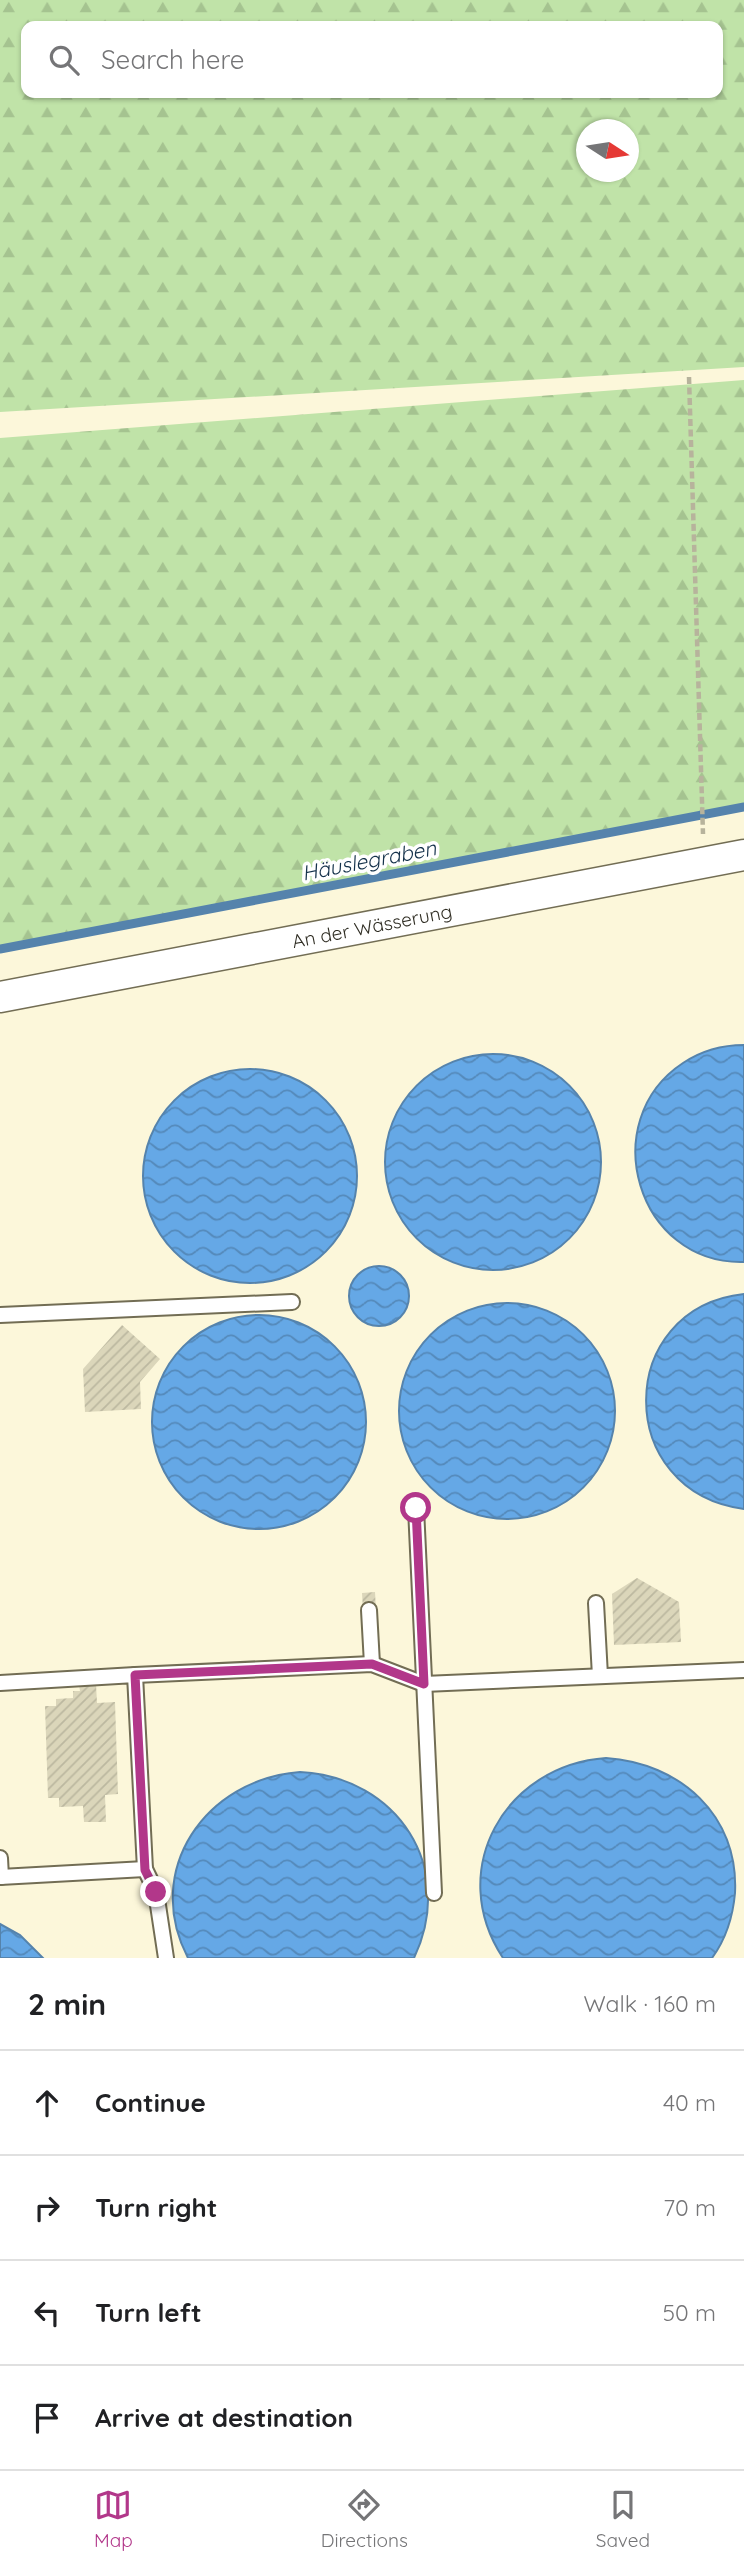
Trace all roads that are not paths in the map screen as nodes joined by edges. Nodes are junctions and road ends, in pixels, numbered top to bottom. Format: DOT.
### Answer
graph roads {
  1 [pos="744,855"];
  2 [pos="0,997"];
  3 [pos="292,1302"];
  4 [pos="0,1315"];
  5 [pos="416,1508"];
  6 [pos="596,1603"];
  7 [pos="369,1610"];
  8 [pos="372,1664"];
  9 [pos="744,1670"];
  10 [pos="135,1675"];
  11 [pos="600,1676"];
  12 [pos="0,1683"];
  13 [pos="424,1684"];
  14 [pos="0,1858"];
  15 [pos="145,1870"];
  16 [pos="1,1877"];
  17 [pos="434,1893"];
  18 [pos="165,1957"];
  1 -- 2 [label="street, An der Wässerung"];
  3 -- 4 [label="lane"];
  5 -- 13 [label="lane"];
  6 -- 11 [label="lane"];
  7 -- 8 [label="lane"];
  8 -- 10 [label="lane"];
  8 -- 13 [label="lane"];
  9 -- 11 [label="lane"];
  10 -- 12 [label="lane"];
  10 -- 15 [label="lane"];
  11 -- 13 [label="lane"];
  13 -- 17 [label="lane"];
  14 -- 16 [label="lane"];
  15 -- 16 [label="lane"];
  15 -- 18 [label="lane"];
}
